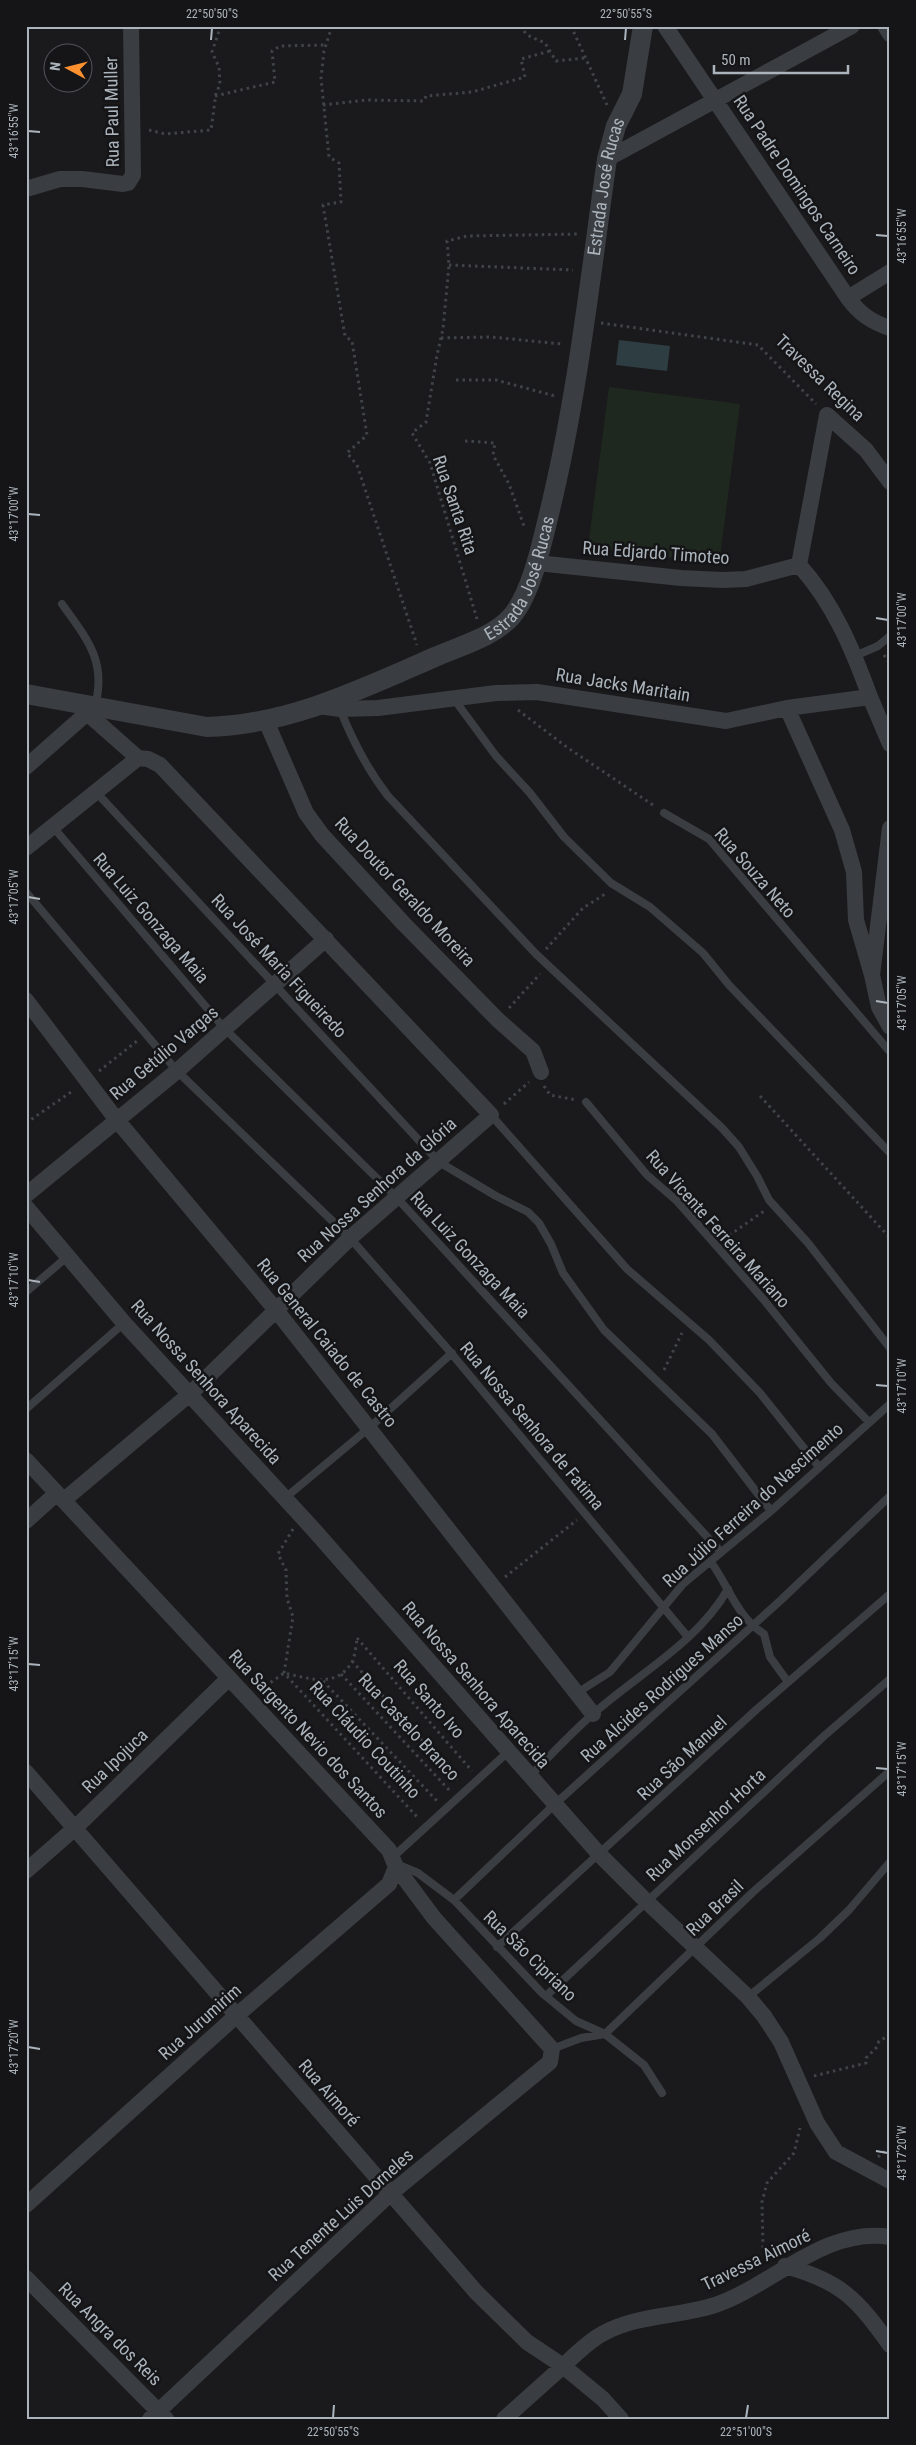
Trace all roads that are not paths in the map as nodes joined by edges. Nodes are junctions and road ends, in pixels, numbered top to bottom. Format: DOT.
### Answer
graph roads {
  1 [pos="131,26"];
  2 [pos="643,26"];
  3 [pos="665,26"];
  4 [pos="852,26"];
  5 [pos="885,26"];
  6 [pos="890,34"];
  7 [pos="717,101"];
  8 [pos="607,159"];
  9 [pos="26,189"];
  10 [pos="890,272"];
  11 [pos="848,298"];
  12 [pos="890,328"];
  13 [pos="890,482"];
  14 [pos="537,563"];
  15 [pos="799,565"];
  16 [pos="62,604"];
  17 [pos="890,636"];
  18 [pos="855,656"];
  19 [pos="26,694"];
  20 [pos="453,697"];
  21 [pos="870,697"];
  22 [pos="318,706"];
  23 [pos="787,708"];
  24 [pos="91,710"];
  25 [pos="340,710"];
  26 [pos="266,721"];
  27 [pos="890,744"];
  28 [pos="134,762"];
  29 [pos="26,767"];
  30 [pos="96,792"];
  31 [pos="664,813"];
  32 [pos="53,827"];
  33 [pos="890,828"];
  34 [pos="26,848"];
  35 [pos="26,892"];
  36 [pos="326,939"];
  37 [pos="872,975"];
  38 [pos="275,984"];
  39 [pos="26,1000"];
  40 [pos="890,1027"];
  41 [pos="224,1028"];
  42 [pos="890,1052"];
  43 [pos="177,1071"];
  44 [pos="541,1072"];
  45 [pos="586,1102"];
  46 [pos="491,1115"];
  47 [pos="116,1119"];
  48 [pos="890,1153"];
  49 [pos="440,1162"];
  50 [pos="26,1195"];
  51 [pos="397,1198"];
  52 [pos="26,1207"];
  53 [pos="350,1238"];
  54 [pos="67,1257"];
  55 [pos="26,1292"];
  56 [pos="276,1310"];
  57 [pos="124,1323"];
  58 [pos="890,1348"];
  59 [pos="452,1354"];
  60 [pos="191,1394"];
  61 [pos="890,1404"];
  62 [pos="26,1409"];
  63 [pos="869,1422"];
  64 [pos="369,1428"];
  65 [pos="26,1460"];
  66 [pos="819,1467"];
  67 [pos="890,1496"];
  68 [pos="60,1497"];
  69 [pos="285,1498"];
  70 [pos="771,1511"];
  71 [pos="26,1521"];
  72 [pos="721,1552"];
  73 [pos="711,1562"];
  74 [pos="728,1589"];
  75 [pos="890,1594"];
  76 [pos="662,1606"];
  77 [pos="752,1627"];
  78 [pos="688,1637"];
  79 [pos="229,1678"];
  80 [pos="890,1679"];
  81 [pos="788,1682"];
  82 [pos="577,1693"];
  83 [pos="593,1714"];
  84 [pos="508,1752"];
  85 [pos="890,1771"];
  86 [pos="26,1772"];
  87 [pos="530,1776"];
  88 [pos="555,1804"];
  89 [pos="75,1828"];
  90 [pos="599,1854"];
  91 [pos="395,1862"];
  92 [pos="890,1862"];
  93 [pos="26,1871"];
  94 [pos="454,1900"];
  95 [pos="646,1901"];
  96 [pos="497,1947"];
  97 [pos="696,1947"];
  98 [pos="546,1996"];
  99 [pos="748,1997"];
  100 [pos="236,2016"];
  101 [pos="605,2034"];
  102 [pos="550,2046"];
  103 [pos="662,2093"];
  104 [pos="890,2182"];
  105 [pos="390,2194"];
  106 [pos="26,2204"];
  107 [pos="890,2237"];
  108 [pos="780,2269"];
  109 [pos="26,2278"];
  110 [pos="890,2345"];
  111 [pos="563,2366"];
  112 [pos="158,2416"];
  113 [pos="504,2419"];
  114 [pos="621,2419"];
  1 -- 9 [label="street, Rua Paul Muller"];
  2 -- 8 [label="street, Estrada José Rucas"];
  3 -- 7 [label="street, Rua Padre Domingos Carneiro"];
  4 -- 7 [label="street"];
  5 -- 6 [label="street"];
  7 -- 8 [label="street"];
  7 -- 11 [label="street, Rua Padre Domingos Carneiro"];
  8 -- 14 [label="street, Estrada José Rucas"];
  10 -- 11 [label="street"];
  11 -- 12 [label="street, Rua Padre Domingos Carneiro"];
  13 -- 15 [label="street, Travessa Regina"];
  14 -- 15 [label="street, Rua Edjardo Timoteo"];
  14 -- 22 [label="street, Estrada José Rucas"];
  15 -- 18 [label="street"];
  16 -- 24 [label="lane"];
  17 -- 18 [label="lane"];
  18 -- 21 [label="street"];
  19 -- 24 [label="street, Estrada José Rucas"];
  20 -- 23 [label="street, Rua Jacks Maritain"];
  20 -- 25 [label="street, Rua Jacks Maritain"];
  20 -- 48 [label="lane"];
  21 -- 23 [label="street, Rua Jacks Maritain"];
  21 -- 27 [label="street"];
  22 -- 25 [label="street, Rua Jacks Maritain"];
  22 -- 26 [label="street, Estrada José Rucas"];
  23 -- 37 [label="street"];
  24 -- 26 [label="street, Estrada José Rucas"];
  24 -- 28 [label="street"];
  24 -- 29 [label="street"];
  25 -- 58 [label="lane"];
  26 -- 44 [label="street, Rua Doutor Geraldo Moreira"];
  28 -- 30 [label="street"];
  28 -- 36 [label="street"];
  30 -- 32 [label="street"];
  30 -- 38 [label="lane, Rua José Maria Figueiredo"];
  31 -- 42 [label="lane, Rua Souza Neto"];
  32 -- 34 [label="street"];
  32 -- 41 [label="lane, Rua Luiz Gonzaga Maia"];
  33 -- 37 [label="street"];
  35 -- 43 [label="lane, Rua Nossa Senhora de Fatima"];
  36 -- 38 [label="street, Rua Getúlio Vargas"];
  36 -- 46 [label="street"];
  37 -- 40 [label="street"];
  38 -- 41 [label="street, Rua Getúlio Vargas"];
  38 -- 49 [label="lane, Rua José Maria Figueiredo"];
  39 -- 47 [label="street, Rua General Caiado de Castro"];
  41 -- 43 [label="street, Rua Getúlio Vargas"];
  41 -- 51 [label="lane, Rua Luiz Gonzaga Maia"];
  43 -- 47 [label="street, Rua Getúlio Vargas"];
  43 -- 53 [label="lane, Rua Nossa Senhora de Fatima"];
  45 -- 63 [label="lane, Rua Vicente Ferreira Mariano"];
  46 -- 49 [label="street, Rua Nossa Senhora da Glória"];
  46 -- 66 [label="lane"];
  47 -- 50 [label="street, Rua Getúlio Vargas"];
  47 -- 56 [label="street, Rua General Caiado de Castro"];
  49 -- 51 [label="street, Rua Nossa Senhora da Glória"];
  49 -- 70 [label="lane, Rua José Maria Figueiredo"];
  51 -- 53 [label="street, Rua Nossa Senhora da Glória"];
  51 -- 72 [label="lane, Rua Luiz Gonzaga Maia"];
  52 -- 54 [label="street, Rua Nossa Senhora Aparecida"];
  53 -- 56 [label="street, Rua Nossa Senhora da Glória"];
  53 -- 59 [label="lane, Rua Nossa Senhora de Fatima"];
  54 -- 55 [label="lane"];
  54 -- 57 [label="street, Rua Nossa Senhora Aparecida"];
  56 -- 60 [label="street, Rua Nossa Senhora da Glória"];
  56 -- 64 [label="street, Rua General Caiado de Castro"];
  57 -- 60 [label="street, Rua Nossa Senhora Aparecida"];
  57 -- 62 [label="lane"];
  59 -- 64 [label="lane"];
  59 -- 76 [label="lane, Rua Nossa Senhora de Fatima"];
  60 -- 68 [label="street, Rua Nossa Senhora da Glória"];
  60 -- 69 [label="street, Rua Nossa Senhora Aparecida"];
  61 -- 63 [label="lane, Rua Júlio Ferreira do Nascimento"];
  63 -- 66 [label="lane, Rua Júlio Ferreira do Nascimento"];
  64 -- 69 [label="lane"];
  64 -- 82 [label="street, Rua General Caiado de Castro"];
  65 -- 68 [label="street, Rua Sargento Nevio dos Santos"];
  66 -- 70 [label="lane, Rua Júlio Ferreira do Nascimento"];
  67 -- 77 [label="lane, Rua Alcides Rodrigues Manso"];
  68 -- 71 [label="street, Rua Nossa Senhora da Glória"];
  68 -- 79 [label="street, Rua Sargento Nevio dos Santos"];
  69 -- 84 [label="street, Rua Nossa Senhora Aparecida"];
  70 -- 72 [label="lane, Rua Júlio Ferreira do Nascimento"];
  72 -- 73 [label="lane, Rua Júlio Ferreira do Nascimento"];
  73 -- 74 [label="lane"];
  73 -- 76 [label="lane, Rua Júlio Ferreira do Nascimento"];
  74 -- 77 [label="lane"];
  74 -- 78 [label="lane"];
  75 -- 81 [label="lane, Rua São Manuel"];
  76 -- 78 [label="lane, Rua Nossa Senhora de Fatima"];
  76 -- 82 [label="lane, Rua Júlio Ferreira do Nascimento"];
  77 -- 81 [label="lane"];
  77 -- 88 [label="lane, Rua Alcides Rodrigues Manso"];
  78 -- 83 [label="lane"];
  79 -- 89 [label="street, Rua Ipojuca"];
  79 -- 91 [label="street, Rua Sargento Nevio dos Santos"];
  80 -- 95 [label="lane, Rua Monsenhor Horta"];
  81 -- 90 [label="lane, Rua São Manuel"];
  82 -- 83 [label="street, Rua General Caiado de Castro"];
  83 -- 87 [label="lane"];
  84 -- 87 [label="street, Rua Nossa Senhora Aparecida"];
  84 -- 91 [label="lane"];
  85 -- 97 [label="lane, Rua Brasil"];
  86 -- 89 [label="street, Rua Aimoré"];
  87 -- 88 [label="street, Rua Nossa Senhora Aparecida"];
  88 -- 90 [label="street, Rua Nossa Senhora Aparecida"];
  88 -- 94 [label="lane, Rua Alcides Rodrigues Manso"];
  89 -- 93 [label="street, Rua Ipojuca"];
  89 -- 100 [label="street, Rua Aimoré"];
  90 -- 95 [label="street, Rua Nossa Senhora Aparecida"];
  90 -- 96 [label="lane, Rua São Manuel"];
  91 -- 94 [label="lane, Rua São Cipriano"];
  91 -- 100 [label="street, Rua Jurumirim"];
  91 -- 102 [label="street, Rua Sargento Nevio dos Santos"];
  92 -- 99 [label="lane"];
  94 -- 96 [label="lane, Rua São Cipriano"];
  95 -- 97 [label="street, Rua Nossa Senhora Aparecida"];
  95 -- 98 [label="lane, Rua Monsenhor Horta"];
  96 -- 98 [label="lane, Rua São Cipriano"];
  97 -- 99 [label="street, Rua Nossa Senhora Aparecida"];
  97 -- 101 [label="lane, Rua Brasil"];
  98 -- 101 [label="lane, Rua São Cipriano"];
  99 -- 104 [label="street, Rua Nossa Senhora Aparecida"];
  100 -- 105 [label="street, Rua Aimoré"];
  100 -- 106 [label="street, Rua Jurumirim"];
  101 -- 102 [label="lane"];
  101 -- 103 [label="lane, Rua São Cipriano"];
  102 -- 105 [label="street, Rua Tenente Luis Dorneles"];
  105 -- 111 [label="street, Rua Aimoré"];
  105 -- 112 [label="street, Rua Tenente Luis Dorneles"];
  107 -- 108 [label="street, Travessa Aimoré"];
  108 -- 110 [label="street"];
  108 -- 111 [label="street, Travessa Aimoré"];
  109 -- 112 [label="street, Rua Angra dos Reis"];
  111 -- 113 [label="street, Travessa Aimoré"];
  111 -- 114 [label="street, Rua Aimoré"];
}
